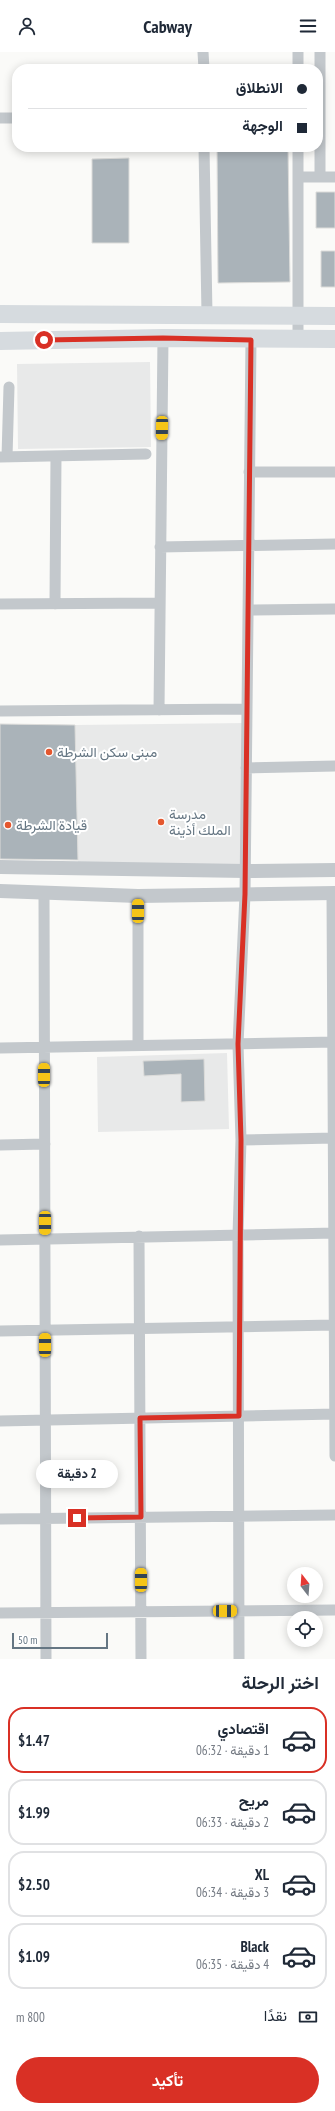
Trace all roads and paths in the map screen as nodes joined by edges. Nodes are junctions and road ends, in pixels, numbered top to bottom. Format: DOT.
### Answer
graph roads {
  1 [pos="204,52"];
  2 [pos="298,52"];
  3 [pos="320,52"];
  4 [pos="204,64"];
  5 [pos="298,64"];
  6 [pos="320,64"];
  7 [pos="0,118"];
  8 [pos="12,118"];
  9 [pos="204,152"];
  10 [pos="298,152"];
  11 [pos="320,152"];
  12 [pos="298,177"];
  13 [pos="320,177"];
  14 [pos="335,177"];
  15 [pos="0,314"];
  16 [pos="206,314"];
  17 [pos="298,316"];
  18 [pos="335,316"];
  19 [pos="163,338"];
  20 [pos="298,339"];
  21 [pos="335,339"];
  22 [pos="251,340"];
  23 [pos="0,341"];
  24 [pos="9,387"];
  25 [pos="146,454"];
  26 [pos="56,456"];
  27 [pos="4,457"];
  28 [pos="250,472"];
  29 [pos="335,472"];
  30 [pos="335,544"];
  31 [pos="248,546"];
  32 [pos="160,547"];
  33 [pos="0,604"];
  34 [pos="55,604"];
  35 [pos="160,604"];
  36 [pos="335,609"];
  37 [pos="248,610"];
  38 [pos="246,709"];
  39 [pos="158,710"];
  40 [pos="0,711"];
  41 [pos="335,766"];
  42 [pos="246,768"];
  43 [pos="0,867"];
  44 [pos="335,870"];
  45 [pos="245,871"];
  46 [pos="0,891"];
  47 [pos="44,892"];
  48 [pos="334,893"];
  49 [pos="245,894"];
  50 [pos="138,896"];
  51 [pos="334,1042"];
  52 [pos="238,1044"];
  53 [pos="138,1046"];
  54 [pos="44,1047"];
  55 [pos="0,1048"];
  56 [pos="334,1138"];
  57 [pos="241,1140"];
  58 [pos="45,1144"];
  59 [pos="0,1146"];
  60 [pos="334,1233"];
  61 [pos="238,1235"];
  62 [pos="139,1236"];
  63 [pos="45,1239"];
  64 [pos="0,1240"];
  65 [pos="335,1325"];
  66 [pos="238,1327"];
  67 [pos="140,1328"];
  68 [pos="45,1330"];
  69 [pos="0,1331"];
  70 [pos="335,1414"];
  71 [pos="239,1416"];
  72 [pos="140,1418"];
  73 [pos="45,1420"];
  74 [pos="0,1421"];
  75 [pos="335,1456"];
  76 [pos="335,1515"];
  77 [pos="239,1516"];
  78 [pos="141,1517"];
  79 [pos="46,1518"];
  80 [pos="0,1519"];
  81 [pos="335,1610"];
  82 [pos="239,1611"];
  83 [pos="141,1612"];
  84 [pos="0,1613"];
  85 [pos="46,1613"];
  86 [pos="46,1659"];
  87 [pos="142,1659"];
  88 [pos="239,1659"];
  1 -- 4 [label="street"];
  2 -- 5 [label="street"];
  3 -- 6 [label="street"];
  7 -- 8 [label="street"];
  9 -- 16 [label="street"];
  10 -- 12 [label="street"];
  11 -- 13 [label="street"];
  12 -- 13 [label="street"];
  12 -- 17 [label="street"];
  13 -- 14 [label="street"];
  15 -- 16 [label="main road"];
  16 -- 17 [label="main road"];
  17 -- 18 [label="main road"];
  17 -- 20 [label="street"];
  19 -- 22 [label="main road"];
  19 -- 23 [label="main road"];
  19 -- 32 [label="street"];
  20 -- 21 [label="main road"];
  20 -- 22 [label="main road"];
  22 -- 28 [label="street"];
  24 -- 27 [label="street"];
  25 -- 26 [label="street"];
  26 -- 27 [label="street"];
  26 -- 34 [label="street"];
  28 -- 29 [label="street"];
  28 -- 31 [label="street"];
  30 -- 31 [label="street"];
  31 -- 32 [label="street"];
  31 -- 37 [label="street"];
  32 -- 35 [label="street"];
  33 -- 34 [label="street"];
  34 -- 35 [label="street"];
  35 -- 39 [label="street"];
  36 -- 37 [label="street"];
  37 -- 38 [label="street"];
  38 -- 39 [label="street"];
  38 -- 42 [label="street"];
  39 -- 40 [label="street"];
  41 -- 42 [label="street"];
  42 -- 45 [label="street"];
  43 -- 45 [label="street"];
  44 -- 45 [label="street"];
  45 -- 49 [label="street"];
  46 -- 47 [label="street"];
  47 -- 50 [label="street"];
  47 -- 54 [label="street"];
  48 -- 49 [label="street"];
  48 -- 51 [label="street"];
  49 -- 50 [label="street"];
  49 -- 52 [label="street"];
  50 -- 53 [label="street"];
  51 -- 52 [label="street"];
  51 -- 56 [label="street"];
  52 -- 53 [label="street"];
  52 -- 57 [label="street"];
  53 -- 54 [label="street"];
  54 -- 55 [label="street"];
  54 -- 58 [label="street"];
  56 -- 57 [label="street"];
  56 -- 60 [label="street"];
  57 -- 61 [label="street"];
  58 -- 59 [label="street"];
  58 -- 63 [label="street"];
  60 -- 61 [label="street"];
  60 -- 65 [label="street"];
  61 -- 62 [label="street"];
  61 -- 66 [label="street"];
  62 -- 63 [label="street"];
  62 -- 67 [label="street"];
  63 -- 64 [label="street"];
  63 -- 68 [label="street"];
  65 -- 66 [label="street"];
  65 -- 70 [label="street"];
  66 -- 67 [label="street"];
  66 -- 71 [label="street"];
  67 -- 68 [label="street"];
  67 -- 72 [label="street"];
  68 -- 69 [label="street"];
  68 -- 73 [label="street"];
  70 -- 71 [label="street"];
  70 -- 75 [label="street"];
  71 -- 72 [label="street"];
  71 -- 77 [label="street"];
  72 -- 73 [label="street"];
  72 -- 78 [label="street"];
  73 -- 74 [label="street"];
  73 -- 79 [label="street"];
  76 -- 77 [label="street"];
  77 -- 78 [label="street"];
  77 -- 82 [label="street"];
  78 -- 79 [label="street"];
  78 -- 83 [label="street"];
  79 -- 80 [label="street"];
  79 -- 85 [label="street"];
  81 -- 82 [label="street"];
  82 -- 83 [label="street"];
  82 -- 88 [label="street"];
  83 -- 85 [label="street"];
  83 -- 87 [label="street"];
  84 -- 85 [label="street"];
  85 -- 86 [label="street"];
}
